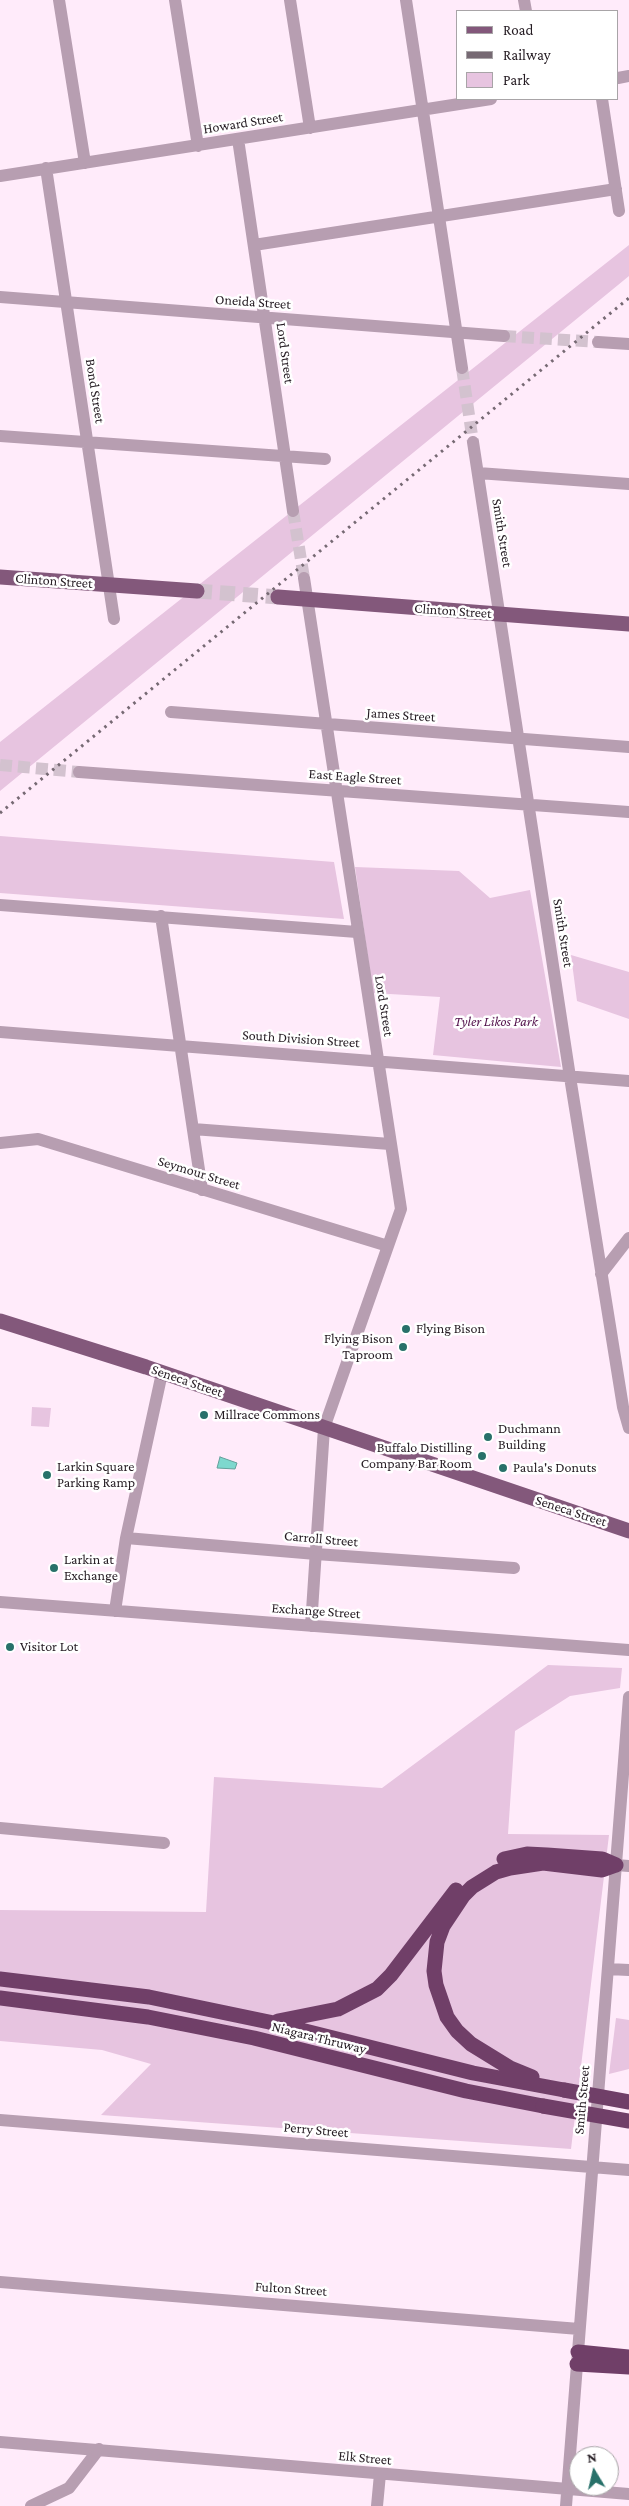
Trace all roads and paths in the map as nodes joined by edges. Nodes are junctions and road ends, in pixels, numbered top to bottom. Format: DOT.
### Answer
graph roads {
  1 [pos="59,0"];
  2 [pos="175,0"];
  3 [pos="290,0"];
  4 [pos="406,0"];
  5 [pos="485,100"];
  6 [pos="602,100"];
  7 [pos="423,110"];
  8 [pos="310,128"];
  9 [pos="238,139"];
  10 [pos="198,146"];
  11 [pos="85,163"];
  12 [pos="46,168"];
  13 [pos="0,176"];
  14 [pos="616,189"];
  15 [pos="619,211"];
  16 [pos="439,216"];
  17 [pos="254,245"];
  18 [pos="0,297"];
  19 [pos="66,302"];
  20 [pos="265,318"];
  21 [pos="457,333"];
  22 [pos="504,336"];
  23 [pos="598,342"];
  24 [pos="629,344"];
  25 [pos="462,368"];
  26 [pos="0,436"];
  27 [pos="473,442"];
  28 [pos="88,443"];
  29 [pos="285,456"];
  30 [pos="325,459"];
  31 [pos="478,473"];
  32 [pos="629,484"];
  33 [pos="293,511"];
  34 [pos="0,577"];
  35 [pos="304,578"];
  36 [pos="109,585"];
  37 [pos="197,591"];
  38 [pos="278,598"];
  39 [pos="307,600"];
  40 [pos="499,614"];
  41 [pos="114,619"];
  42 [pos="629,624"];
  43 [pos="170,712"];
  44 [pos="326,724"];
  45 [pos="518,739"];
  46 [pos="629,748"];
  47 [pos="79,772"];
  48 [pos="336,791"];
  49 [pos="528,805"];
  50 [pos="629,812"];
  51 [pos="0,905"];
  52 [pos="161,916"];
  53 [pos="357,932"];
  54 [pos="0,1032"];
  55 [pos="181,1046"];
  56 [pos="378,1060"];
  57 [pos="570,1077"];
  58 [pos="629,1081"];
  59 [pos="193,1129"];
  60 [pos="0,1143"];
  61 [pos="390,1144"];
  62 [pos="202,1190"];
  63 [pos="629,1238"];
  64 [pos="388,1246"];
  65 [pos="602,1274"];
  66 [pos="0,1321"];
  67 [pos="162,1373"];
  68 [pos="324,1428"];
  69 [pos="629,1428"];
  70 [pos="629,1531"];
  71 [pos="126,1538"];
  72 [pos="316,1554"];
  73 [pos="514,1568"];
  74 [pos="0,1602"];
  75 [pos="115,1611"];
  76 [pos="311,1626"];
  77 [pos="629,1650"];
  78 [pos="629,1697"];
  79 [pos="0,1828"];
  80 [pos="164,1843"];
  81 [pos="623,1866"];
  82 [pos="608,1969"];
  83 [pos="629,1970"];
  84 [pos="0,1979"];
  85 [pos="0,1998"];
  86 [pos="269,2022"];
  87 [pos="554,2088"];
  88 [pos="629,2102"];
  89 [pos="0,2120"];
  90 [pos="629,2121"];
  91 [pos="592,2167"];
  92 [pos="629,2170"];
  93 [pos="0,2282"];
  94 [pos="579,2329"];
  95 [pos="629,2357"];
  96 [pos="578,2358"];
  97 [pos="629,2367"];
  98 [pos="0,2442"];
  99 [pos="99,2449"];
  100 [pos="380,2474"];
  101 [pos="567,2490"];
  102 [pos="629,2494"];
  103 [pos="31,2506"];
  104 [pos="377,2506"];
  105 [pos="566,2506"];
  1 -- 11 [label="street"];
  2 -- 10 [label="street"];
  3 -- 8 [label="street"];
  4 -- 7 [label="street"];
  5 -- 7 [label="street, Howard Street"];
  6 -- 14 [label="street"];
  7 -- 8 [label="street, Howard Street"];
  7 -- 16 [label="street"];
  8 -- 9 [label="street, Howard Street"];
  9 -- 10 [label="street, Howard Street"];
  9 -- 17 [label="street, Lord Street"];
  10 -- 11 [label="street, Howard Street"];
  11 -- 12 [label="street, Howard Street"];
  12 -- 13 [label="street, Howard Street"];
  12 -- 19 [label="street, Bond Street"];
  14 -- 15 [label="street"];
  14 -- 16 [label="street"];
  16 -- 17 [label="street"];
  16 -- 21 [label="street"];
  17 -- 20 [label="street, Lord Street"];
  18 -- 19 [label="street, Oneida Street"];
  19 -- 20 [label="street, Oneida Street"];
  19 -- 28 [label="street, Bond Street"];
  20 -- 21 [label="street, Oneida Street"];
  20 -- 29 [label="street, Lord Street"];
  21 -- 22 [label="street, Oneida Street"];
  21 -- 25 [label="street"];
  23 -- 24 [label="street"];
  26 -- 28 [label="street"];
  27 -- 31 [label="street, Smith Street"];
  28 -- 29 [label="street"];
  28 -- 36 [label="street, Bond Street"];
  29 -- 30 [label="street"];
  29 -- 33 [label="street, Lord Street"];
  31 -- 32 [label="street"];
  31 -- 40 [label="street, Smith Street"];
  34 -- 36 [label="main road, Clinton Street"];
  35 -- 39 [label="street, Lord Street"];
  36 -- 37 [label="main road, Clinton Street"];
  36 -- 41 [label="street, Bond Street"];
  38 -- 39 [label="main road, Clinton Street"];
  39 -- 40 [label="main road, Clinton Street"];
  39 -- 44 [label="street, Lord Street"];
  40 -- 42 [label="main road, Clinton Street"];
  40 -- 45 [label="street, Smith Street"];
  43 -- 44 [label="street, James Street"];
  44 -- 45 [label="street, James Street"];
  44 -- 48 [label="street, Lord Street"];
  45 -- 46 [label="street, James Street"];
  45 -- 49 [label="street, Smith Street"];
  47 -- 48 [label="street, East Eagle Street"];
  48 -- 49 [label="street, East Eagle Street"];
  48 -- 53 [label="street, Lord Street"];
  49 -- 50 [label="street, East Eagle Street"];
  49 -- 57 [label="street, Smith Street"];
  51 -- 52 [label="street"];
  52 -- 53 [label="street"];
  52 -- 55 [label="street"];
  53 -- 56 [label="street, Lord Street"];
  54 -- 55 [label="street, South Division Street"];
  55 -- 56 [label="street, South Division Street"];
  55 -- 59 [label="street"];
  56 -- 57 [label="street, South Division Street"];
  56 -- 61 [label="street, Lord Street"];
  57 -- 58 [label="street, South Division Street"];
  57 -- 65 [label="street, Smith Street"];
  59 -- 61 [label="street"];
  59 -- 62 [label="street"];
  60 -- 62 [label="street, Seymour Street"];
  61 -- 64 [label="street, Lord Street"];
  62 -- 64 [label="street, Seymour Street"];
  63 -- 65 [label="street"];
  64 -- 68 [label="street, Lord Street"];
  65 -- 69 [label="street, Smith Street"];
  66 -- 67 [label="main road, Seneca Street"];
  67 -- 68 [label="main road, Seneca Street"];
  67 -- 71 [label="street"];
  68 -- 70 [label="main road, Seneca Street"];
  68 -- 72 [label="street, Lord Street"];
  71 -- 72 [label="street, Carroll Street"];
  71 -- 75 [label="street"];
  72 -- 73 [label="street, Carroll Street"];
  72 -- 76 [label="street, Lord Street"];
  74 -- 75 [label="street, Exchange Street"];
  75 -- 76 [label="street, Exchange Street"];
  76 -- 77 [label="street, Exchange Street"];
  78 -- 81 [label="street, Smith Street"];
  79 -- 80 [label="street"];
  81 -- 82 [label="street, Smith Street"];
  81 -- 86 [label="highway"];
  81 -- 87 [label="highway"];
  82 -- 83 [label="street"];
  82 -- 91 [label="street, Smith Street"];
  84 -- 86 [label="highway, Niagara Thruway"];
  85 -- 90 [label="highway, Niagara Thruway, bridge"];
  86 -- 87 [label="highway, Niagara Thruway"];
  87 -- 88 [label="highway, Niagara Thruway, bridge"];
  89 -- 91 [label="street, Perry Street"];
  91 -- 92 [label="street, Perry Street"];
  91 -- 94 [label="street, Smith Street"];
  93 -- 94 [label="street, Fulton Street"];
  94 -- 96 [label="street, Smith Street"];
  95 -- 96 [label="highway"];
  96 -- 97 [label="highway"];
  96 -- 101 [label="street, Smith Street"];
  98 -- 99 [label="street, Elk Street"];
  99 -- 100 [label="street, Elk Street"];
  99 -- 103 [label="street"];
  100 -- 101 [label="street, Elk Street"];
  100 -- 104 [label="street"];
  101 -- 102 [label="street, Elk Street"];
  101 -- 105 [label="street, Smith Street"];
}
